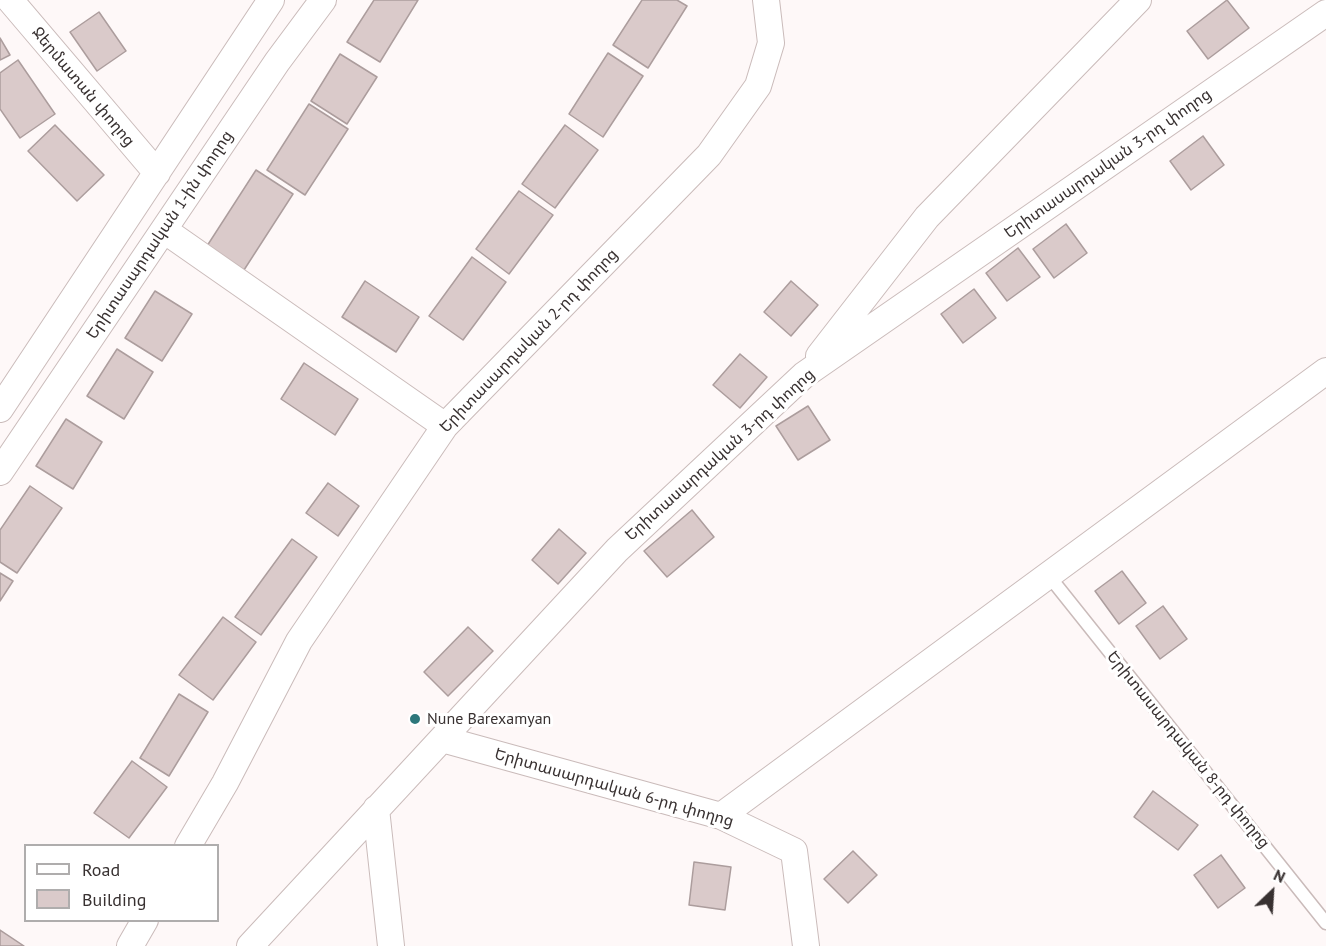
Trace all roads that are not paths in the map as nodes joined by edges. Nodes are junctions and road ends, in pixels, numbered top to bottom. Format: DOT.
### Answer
graph roads {
  1 [pos="10,0"];
  2 [pos="271,0"];
  3 [pos="322,0"];
  4 [pos="766,0"];
  5 [pos="1138,0"];
  6 [pos="1326,13"];
  7 [pos="157,173"];
  8 [pos="164,230"];
  9 [pos="1326,371"];
  10 [pos="804,375"];
  11 [pos="0,409"];
  12 [pos="445,426"];
  13 [pos="0,472"];
  14 [pos="1049,576"];
  15 [pos="442,739"];
  16 [pos="376,809"];
  17 [pos="721,816"];
  18 [pos="189,844"];
  19 [pos="144,922"];
  20 [pos="1326,923"];
  21 [pos="130,946"];
  22 [pos="250,946"];
  23 [pos="391,946"];
  24 [pos="806,946"];
  1 -- 7 [label="street, Ջերմատան փողոց"];
  2 -- 7 [label="street"];
  3 -- 8 [label="street, Երիտասարդական 1-ին փողոց"];
  4 -- 12 [label="street, Երիտասարդական 2-րդ փողոց"];
  5 -- 10 [label="street"];
  6 -- 10 [label="street, Երիտասարդական 3-րդ փողոց"];
  7 -- 11 [label="street"];
  8 -- 12 [label="street"];
  8 -- 13 [label="street, Երիտասարդական 1-ին փողոց"];
  9 -- 14 [label="street"];
  10 -- 15 [label="street, Երիտասարդական 3-րդ փողոց"];
  12 -- 18 [label="street, Երիտասարդական 2-րդ փողոց"];
  14 -- 17 [label="street"];
  14 -- 20 [label="lane, Երիտասարդական 8-րդ փողոց"];
  15 -- 16 [label="street, Երիտասարդական 3-րդ փողոց"];
  15 -- 17 [label="street, Երիտասարդական 6-րդ փողոց"];
  16 -- 22 [label="street, Երիտասարդական 3-րդ փողոց"];
  16 -- 23 [label="street"];
  17 -- 24 [label="street, Երիտասարդական 6-րդ փողոց"];
  19 -- 21 [label="street"];
}
